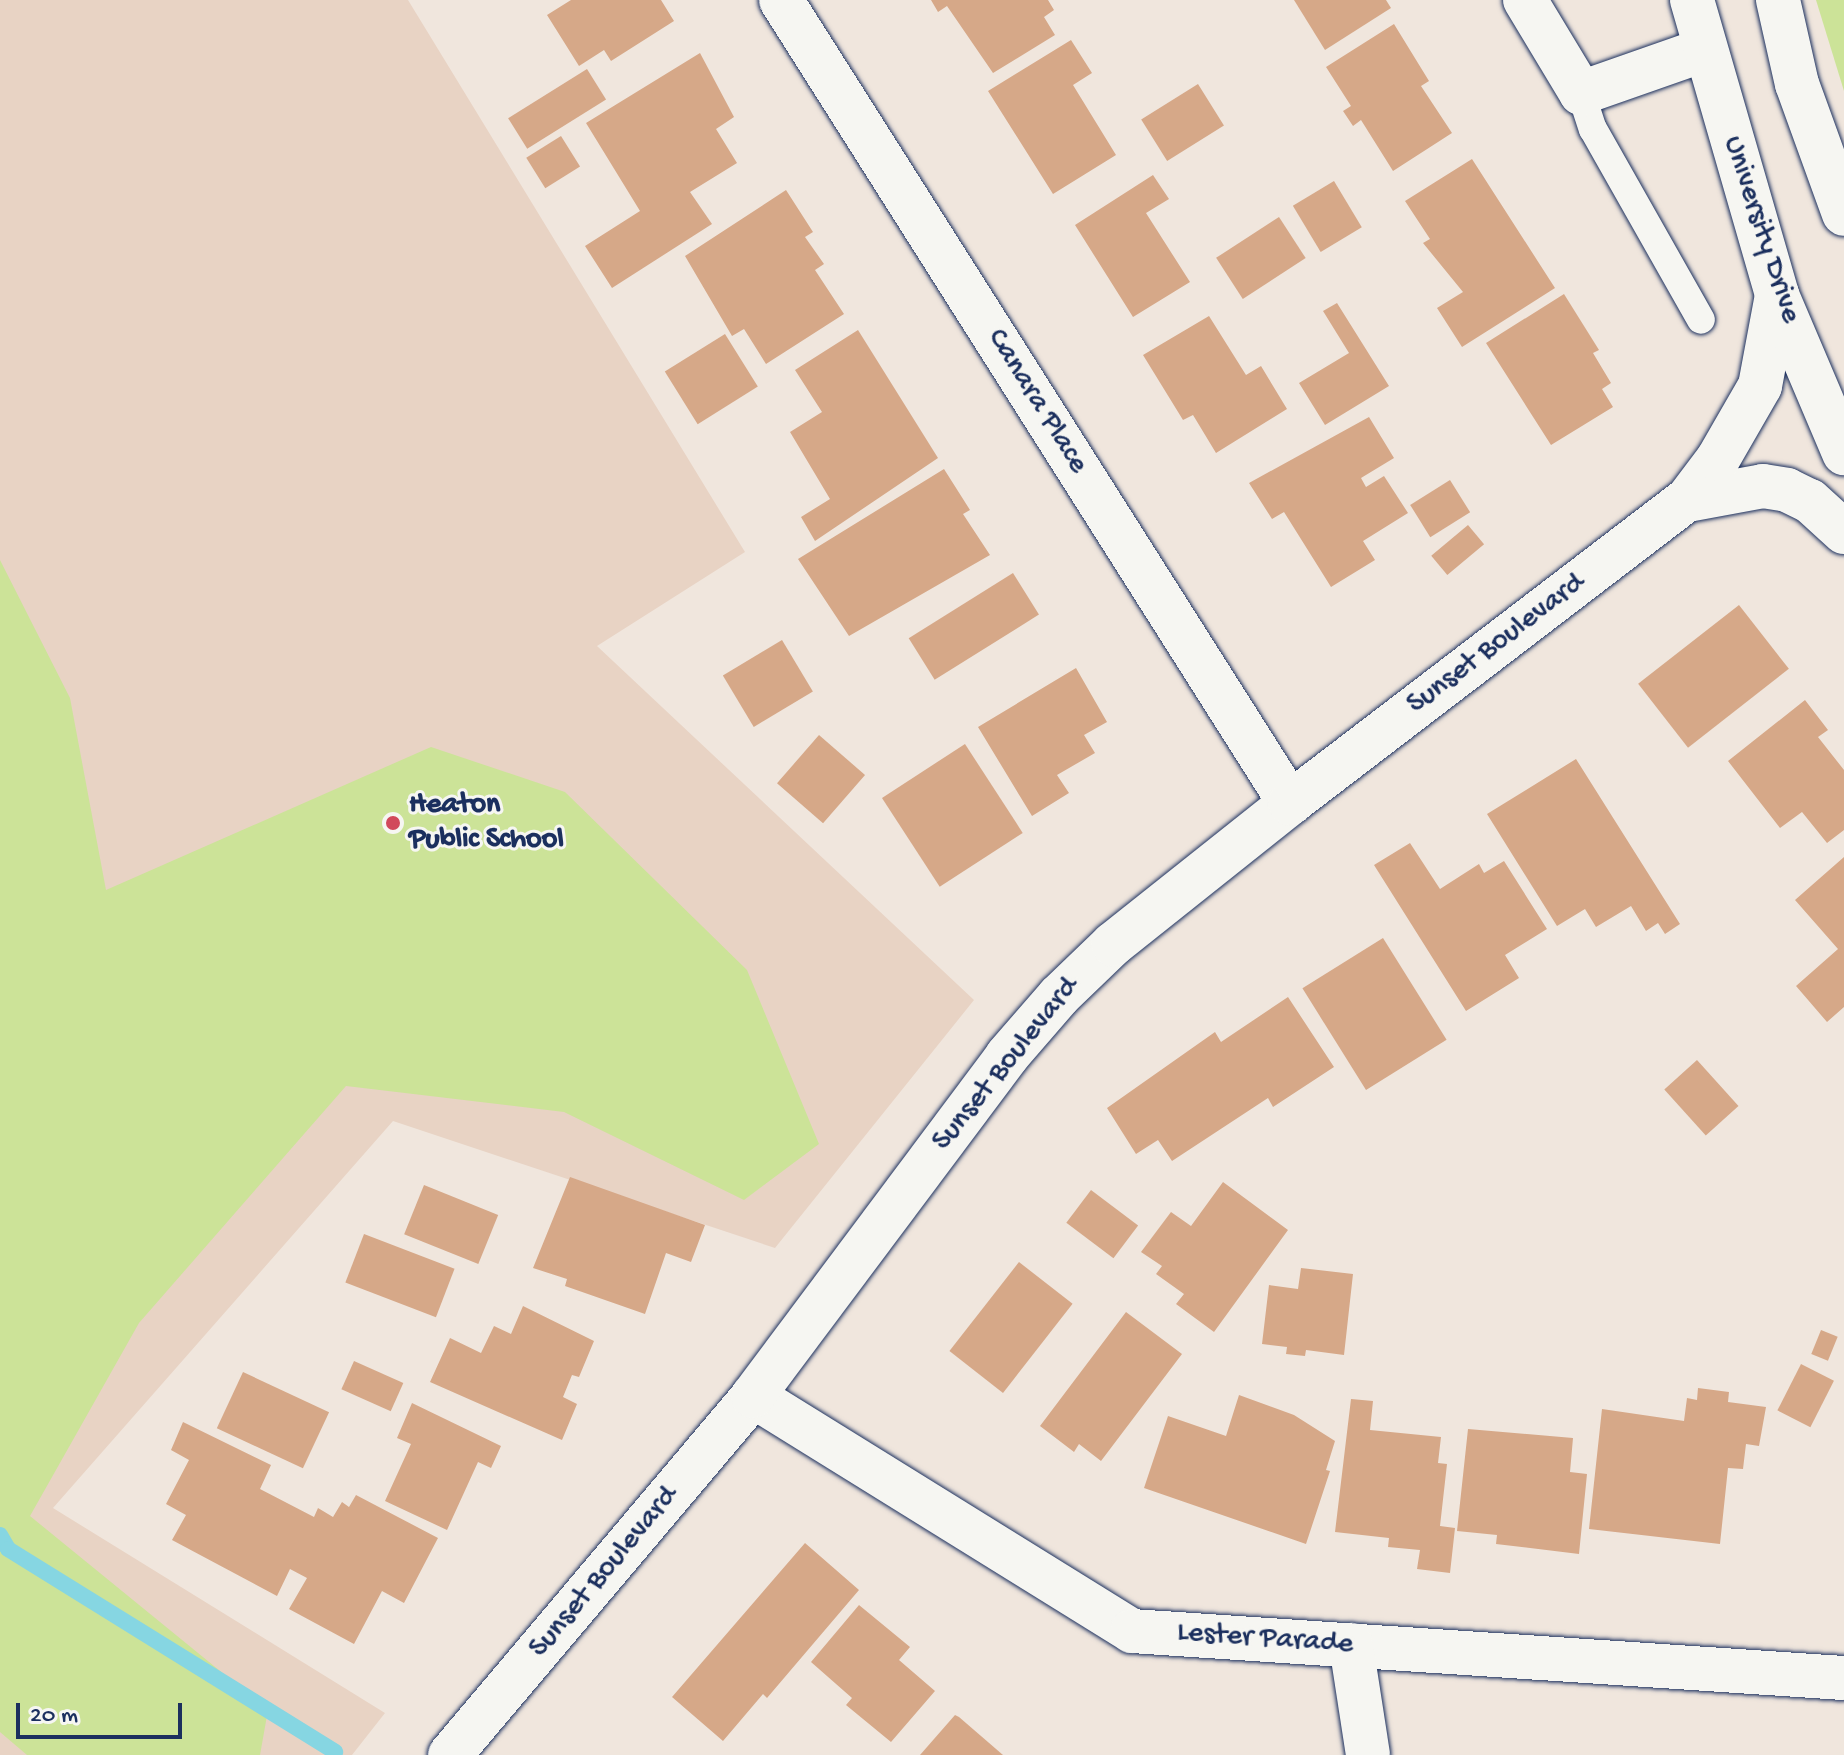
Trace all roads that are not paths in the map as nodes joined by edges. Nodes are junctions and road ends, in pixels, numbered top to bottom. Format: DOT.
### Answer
graph roads {
  1 [pos="781,0"];
  2 [pos="1525,0"];
  3 [pos="1692,0"];
  4 [pos="1778,0"];
  5 [pos="1704,50"];
  6 [pos="1581,93"];
  7 [pos="1844,214"];
  8 [pos="1777,295"];
  9 [pos="1701,320"];
  10 [pos="1844,453"];
  11 [pos="1687,500"];
  12 [pos="1844,532"];
  13 [pos="1290,803"];
  14 [pos="753,1396"];
  15 [pos="1351,1645"];
  16 [pos="1844,1678"];
  17 [pos="450,1755"];
  18 [pos="1368,1755"];
  1 -- 13 [label="street, Canara Place"];
  2 -- 6 [label="street"];
  3 -- 5 [label="street, University Drive"];
  4 -- 7 [label="street"];
  5 -- 6 [label="street"];
  5 -- 8 [label="street, University Drive"];
  6 -- 9 [label="lane"];
  8 -- 10 [label="street, University Drive"];
  8 -- 11 [label="street, Sunset Boulevard"];
  11 -- 12 [label="street, Sunset Boulevard"];
  11 -- 13 [label="street, Sunset Boulevard"];
  13 -- 14 [label="street, Sunset Boulevard"];
  14 -- 15 [label="street, Lester Parade"];
  14 -- 17 [label="street, Sunset Boulevard"];
  15 -- 16 [label="street, Lester Parade"];
  15 -- 18 [label="street"];
}
